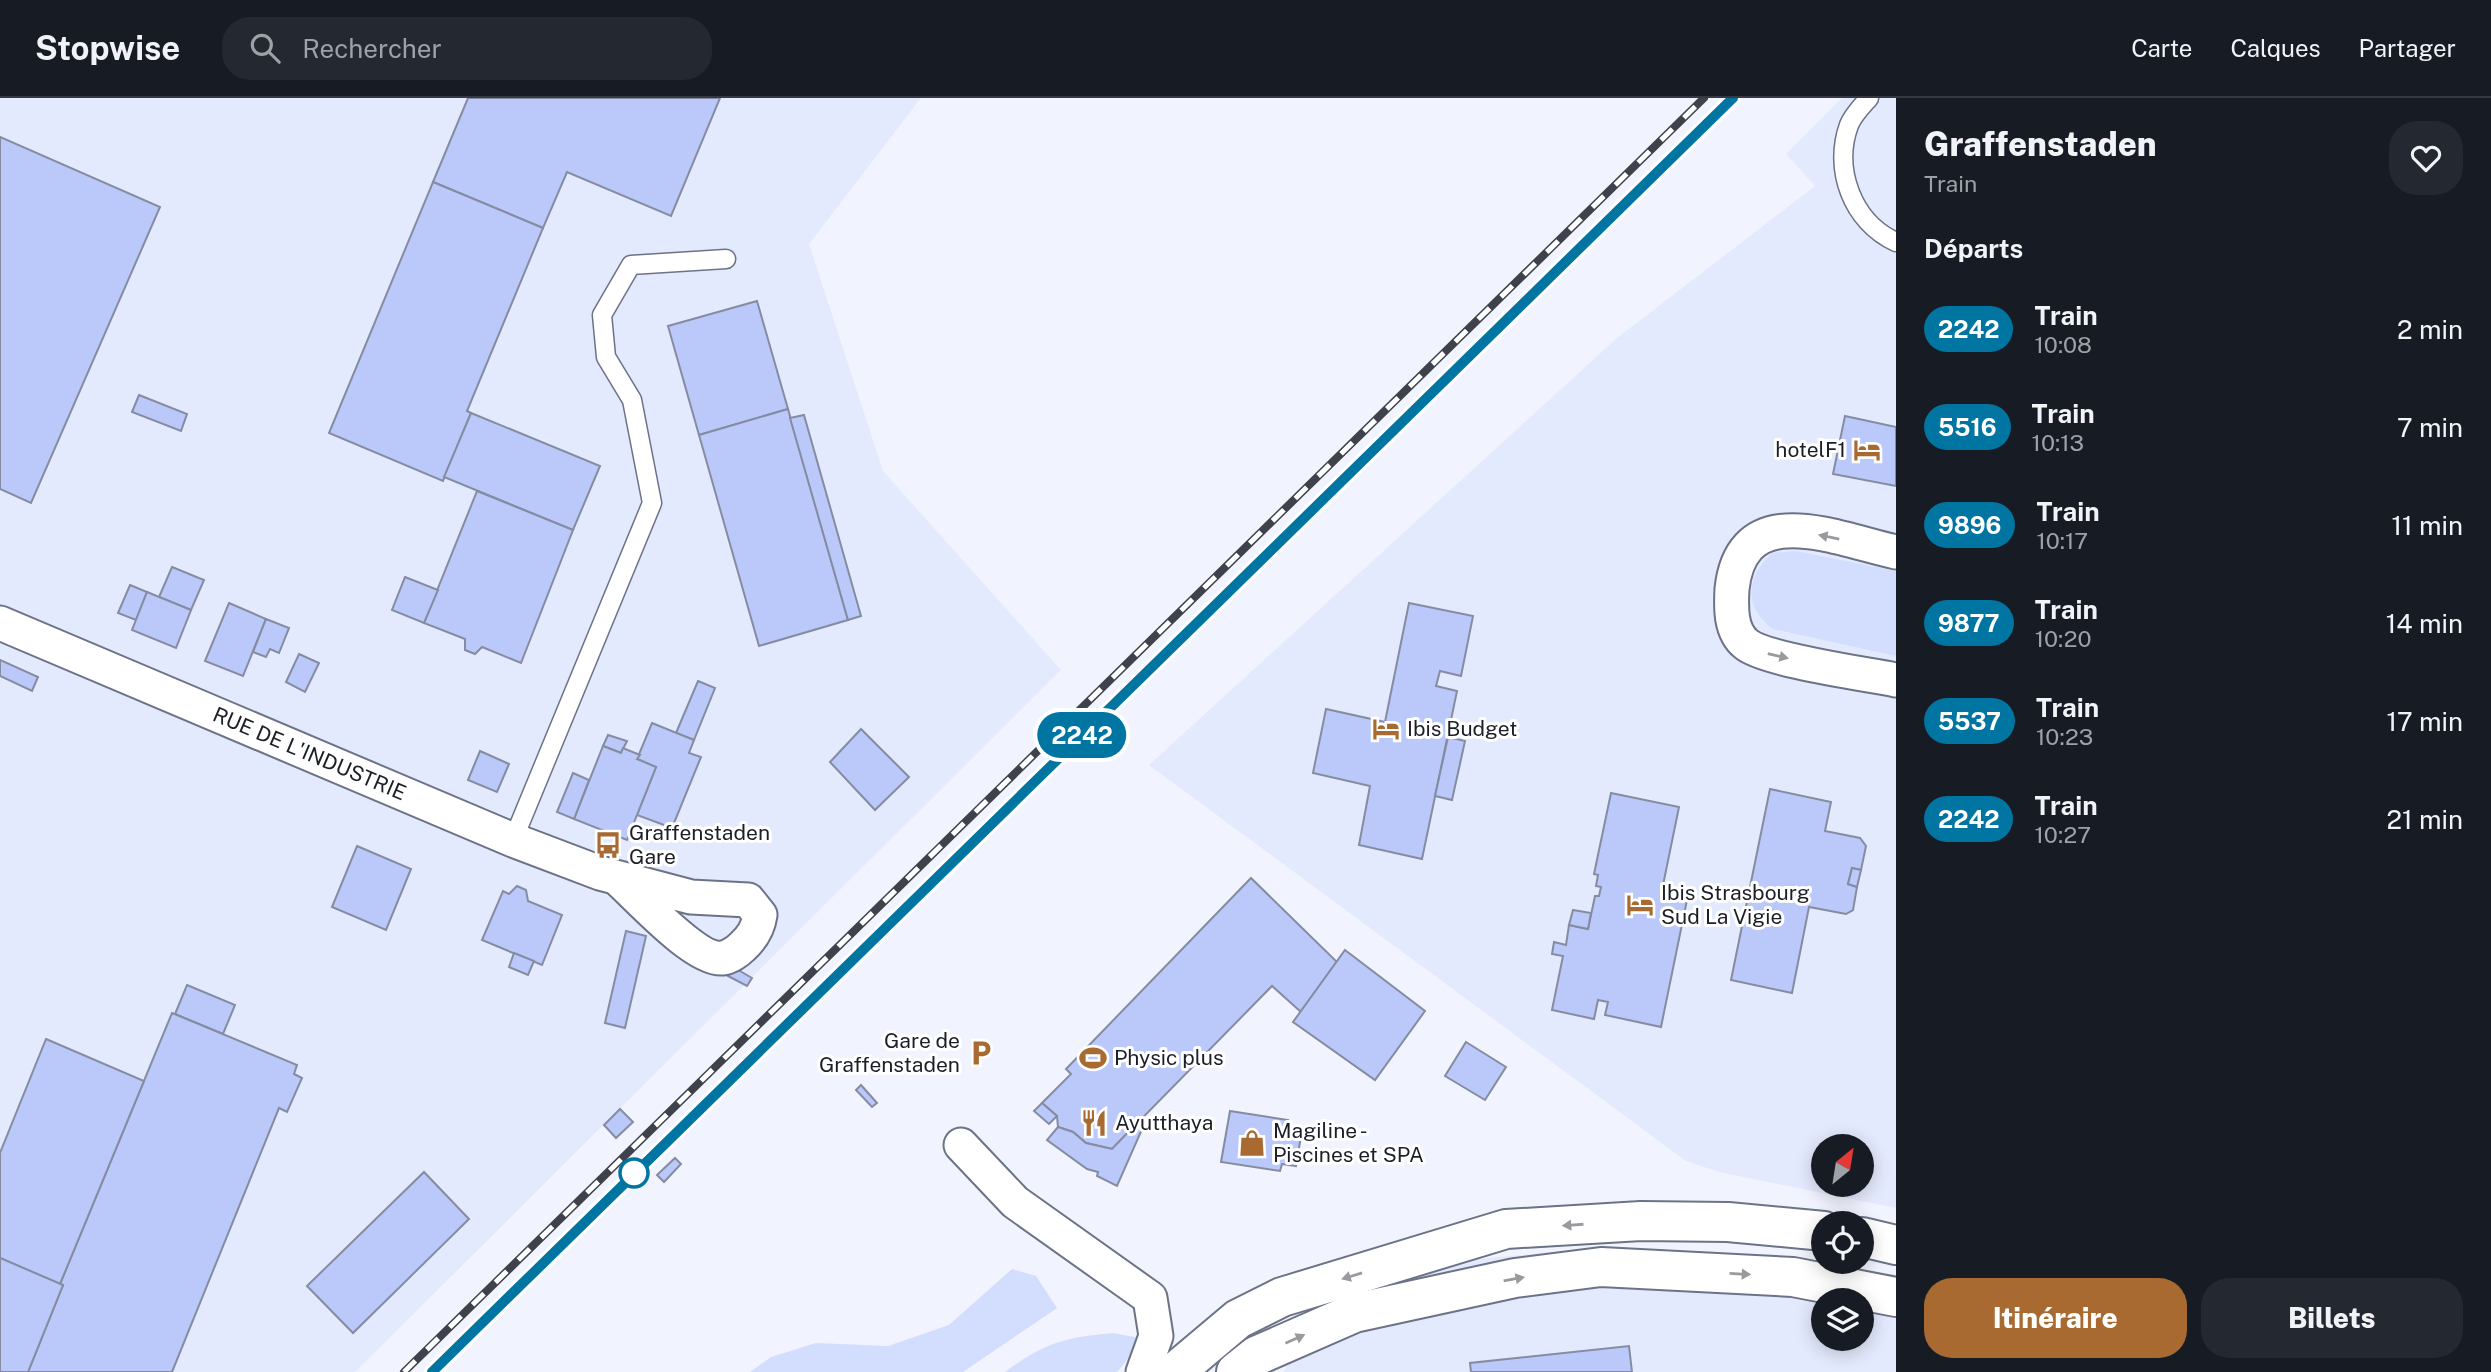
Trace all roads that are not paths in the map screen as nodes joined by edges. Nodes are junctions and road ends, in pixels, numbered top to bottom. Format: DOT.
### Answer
graph roads {
  1 [pos="1869,98"];
  2 [pos="1896,242"];
  3 [pos="726,259"];
  4 [pos="1896,552"];
  5 [pos="0,623"];
  6 [pos="1896,680"];
  7 [pos="513,840"];
  8 [pos="619,880"];
  9 [pos="961,1145"];
  10 [pos="1811,1230"];
  11 [pos="1874,1240"];
  12 [pos="1896,1245"];
  13 [pos="1896,1297"];
  14 [pos="1143,1372"];
  15 [pos="1175,1372"];
  16 [pos="1236,1372"];
  1 -- 2 [label="lane"];
  3 -- 7 [label="lane"];
  4 -- 6 [label="street, one-way"];
  5 -- 7 [label="street, RUE DE L'INDUSTRIE"];
  7 -- 8 [label="street, RUE DE L'INDUSTRIE"];
  9 -- 14 [label="street"];
  10 -- 15 [label="main road, one-way"];
  11 -- 12 [label="main road"];
  16 -- 13 [label="main road, one-way"];
}
